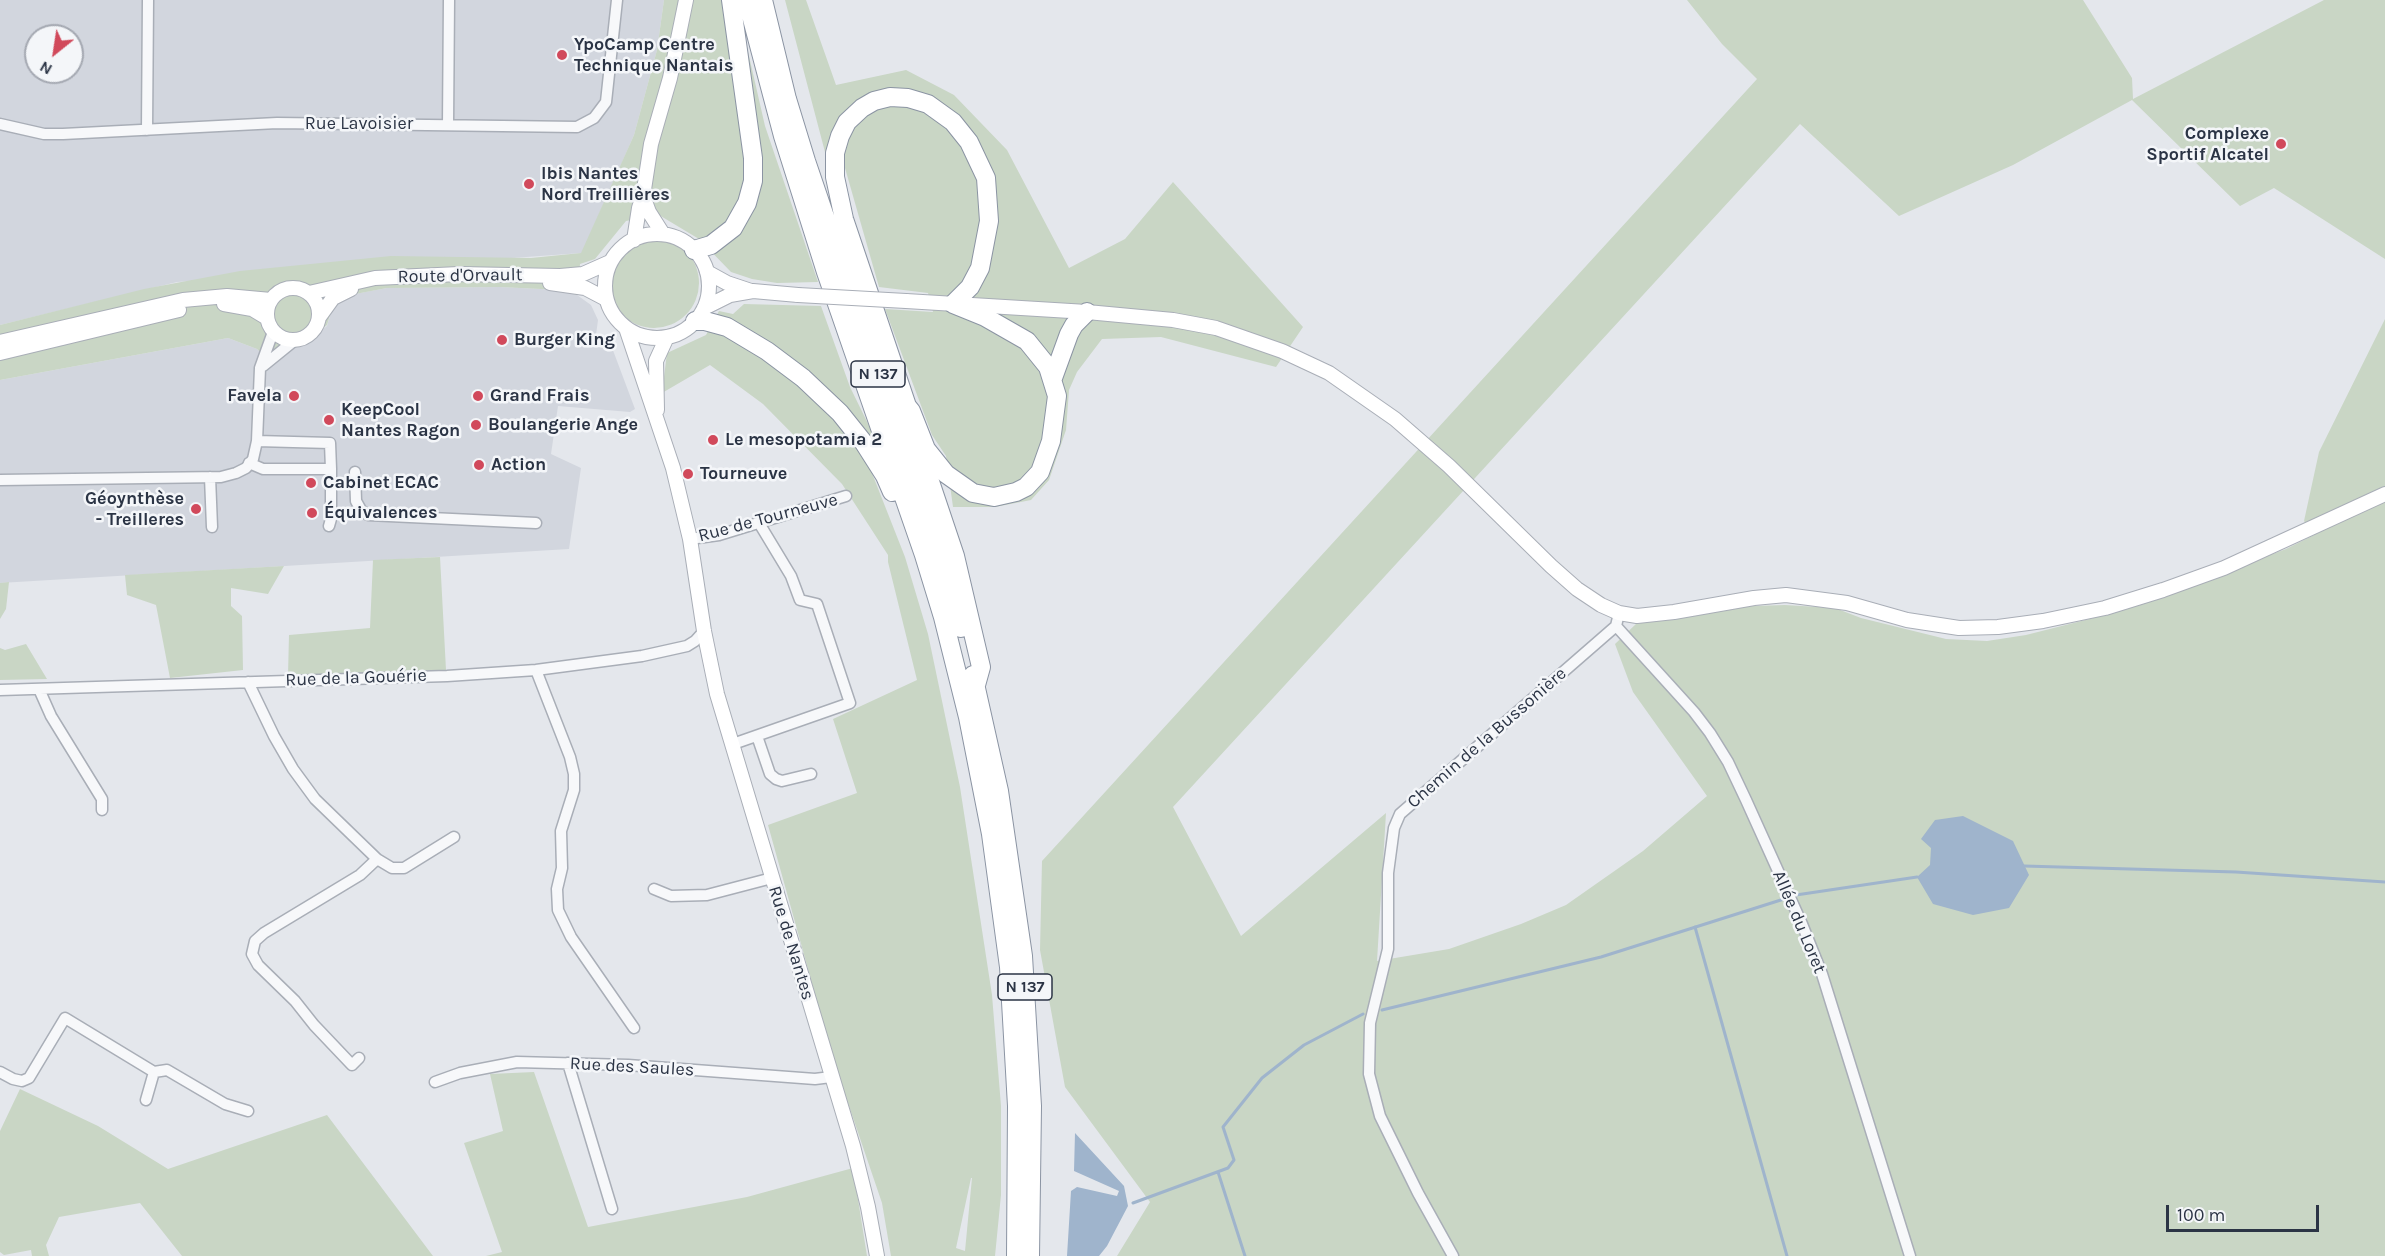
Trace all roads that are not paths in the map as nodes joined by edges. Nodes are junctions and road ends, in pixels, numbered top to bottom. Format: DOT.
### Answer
graph roads {
  1 [pos="148,0"];
  2 [pos="449,0"];
  3 [pos="617,0"];
  4 [pos="680,0"];
  5 [pos="686,0"];
  6 [pos="731,0"];
  7 [pos="747,0"];
  8 [pos="763,0"];
  9 [pos="681,17"];
  10 [pos="778,62"];
  11 [pos="0,124"];
  12 [pos="448,125"];
  13 [pos="147,130"];
  14 [pos="643,196"];
  15 [pos="663,234"];
  16 [pos="634,240"];
  17 [pos="694,250"];
  18 [pos="610,262"];
  19 [pos="707,272"];
  20 [pos="753,291"];
  21 [pos="309,293"];
  22 [pos="606,299"];
  23 [pos="271,300"];
  24 [pos="953,304"];
  25 [pos="1087,312"];
  26 [pos="699,315"];
  27 [pos="320,316"];
  28 [pos="267,318"];
  29 [pos="626,328"];
  30 [pos="880,329"];
  31 [pos="273,332"];
  32 [pos="667,337"];
  33 [pos="295,340"];
  34 [pos="0,342"];
  35 [pos="0,353"];
  36 [pos="260,368"];
  37 [pos="1053,378"];
  38 [pos="907,406"];
  39 [pos="657,418"];
  40 [pos="257,441"];
  41 [pos="249,463"];
  42 [pos="331,469"];
  43 [pos="355,472"];
  44 [pos="210,477"];
  45 [pos="0,480"];
  46 [pos="2385,494"];
  47 [pos="846,496"];
  48 [pos="536,523"];
  49 [pos="759,523"];
  50 [pos="328,526"];
  51 [pos="212,527"];
  52 [pos="690,539"];
  53 [pos="932,581"];
  54 [pos="1618,620"];
  55 [pos="704,631"];
  56 [pos="536,670"];
  57 [pos="248,682"];
  58 [pos="976,686"];
  59 [pos="39,689"];
  60 [pos="0,690"];
  61 [pos="757,736"];
  62 [pos="733,744"];
  63 [pos="811,774"];
  64 [pos="102,810"];
  65 [pos="454,837"];
  66 [pos="377,859"];
  67 [pos="772,878"];
  68 [pos="654,889"];
  69 [pos="634,1028"];
  70 [pos="358,1058"];
  71 [pos="568,1063"];
  72 [pos="0,1072"];
  73 [pos="154,1072"];
  74 [pos="831,1077"];
  75 [pos="435,1082"];
  76 [pos="146,1100"];
  77 [pos="248,1111"];
  78 [pos="612,1209"];
  79 [pos="877,1256"];
  80 [pos="1016,1256"];
  81 [pos="1030,1256"];
  82 [pos="1453,1256"];
  83 [pos="1910,1256"];
  1 -- 13 [label="street"];
  2 -- 12 [label="street"];
  3 -- 12 [label="street, Rue Lavoisier"];
  4 -- 9 [label="street"];
  5 -- 9 [label="street"];
  6 -- 17 [label="highway"];
  7 -- 53 [label="highway, N 137"];
  8 -- 10 [label="highway, N 137"];
  9 -- 14 [label="street"];
  10 -- 30 [label="highway"];
  10 -- 58 [label="highway, N 137"];
  11 -- 13 [label="street, Rue Lavoisier"];
  12 -- 13 [label="street, Rue Lavoisier"];
  14 -- 15 [label="street"];
  14 -- 16 [label="street"];
  15 -- 16 [label="street"];
  15 -- 17 [label="street"];
  16 -- 18 [label="street"];
  17 -- 19 [label="street"];
  18 -- 21 [label="street, Route d'Orvault"];
  18 -- 22 [label="street"];
  19 -- 20 [label="street"];
  19 -- 26 [label="street"];
  20 -- 24 [label="street, bridge"];
  20 -- 26 [label="street"];
  21 -- 23 [label="street"];
  21 -- 27 [label="street"];
  22 -- 27 [label="street, Route d'Orvault"];
  22 -- 29 [label="street"];
  23 -- 28 [label="street"];
  23 -- 34 [label="street"];
  24 -- 25 [label="street"];
  24 -- 30 [label="highway"];
  24 -- 37 [label="highway"];
  25 -- 37 [label="highway"];
  25 -- 54 [label="street"];
  26 -- 32 [label="street"];
  26 -- 53 [label="highway"];
  27 -- 33 [label="street"];
  28 -- 31 [label="street"];
  28 -- 35 [label="street"];
  29 -- 32 [label="street"];
  29 -- 39 [label="street"];
  30 -- 38 [label="highway"];
  31 -- 33 [label="street"];
  31 -- 36 [label="street"];
  32 -- 39 [label="street"];
  33 -- 36 [label="street"];
  36 -- 40 [label="street"];
  37 -- 38 [label="highway"];
  38 -- 58 [label="highway"];
  39 -- 52 [label="street, Rue de Nantes"];
  40 -- 41 [label="street"];
  40 -- 42 [label="street"];
  41 -- 42 [label="street"];
  41 -- 44 [label="street"];
  42 -- 50 [label="street"];
  43 -- 48 [label="street"];
  44 -- 45 [label="street"];
  44 -- 51 [label="street"];
  46 -- 54 [label="street"];
  47 -- 49 [label="street, Rue de Tourneuve"];
  49 -- 52 [label="street, Rue de Tourneuve"];
  49 -- 61 [label="street"];
  52 -- 55 [label="street, Rue de Nantes"];
  53 -- 80 [label="highway, N 137"];
  54 -- 82 [label="street, Chemin de la Bussonière"];
  54 -- 83 [label="street, Allée du Loret"];
  55 -- 56 [label="street, Rue de la Gouérie"];
  55 -- 62 [label="street, Rue de Nantes"];
  56 -- 57 [label="street, Rue de la Gouérie"];
  56 -- 69 [label="street"];
  57 -- 59 [label="street, Rue de la Gouérie"];
  57 -- 66 [label="street"];
  58 -- 81 [label="highway, N 137"];
  59 -- 60 [label="street, Rue de la Gouérie"];
  59 -- 64 [label="street"];
  61 -- 62 [label="street"];
  61 -- 63 [label="street"];
  62 -- 67 [label="street, Rue de Nantes"];
  65 -- 66 [label="street"];
  66 -- 70 [label="street"];
  67 -- 68 [label="street"];
  67 -- 74 [label="street, Rue de Nantes"];
  71 -- 74 [label="street, Rue des Saules"];
  71 -- 75 [label="street, Rue des Saules"];
  71 -- 78 [label="street"];
  72 -- 73 [label="street"];
  73 -- 76 [label="street"];
  73 -- 77 [label="street"];
  74 -- 79 [label="street, Rue de Nantes"];
}
